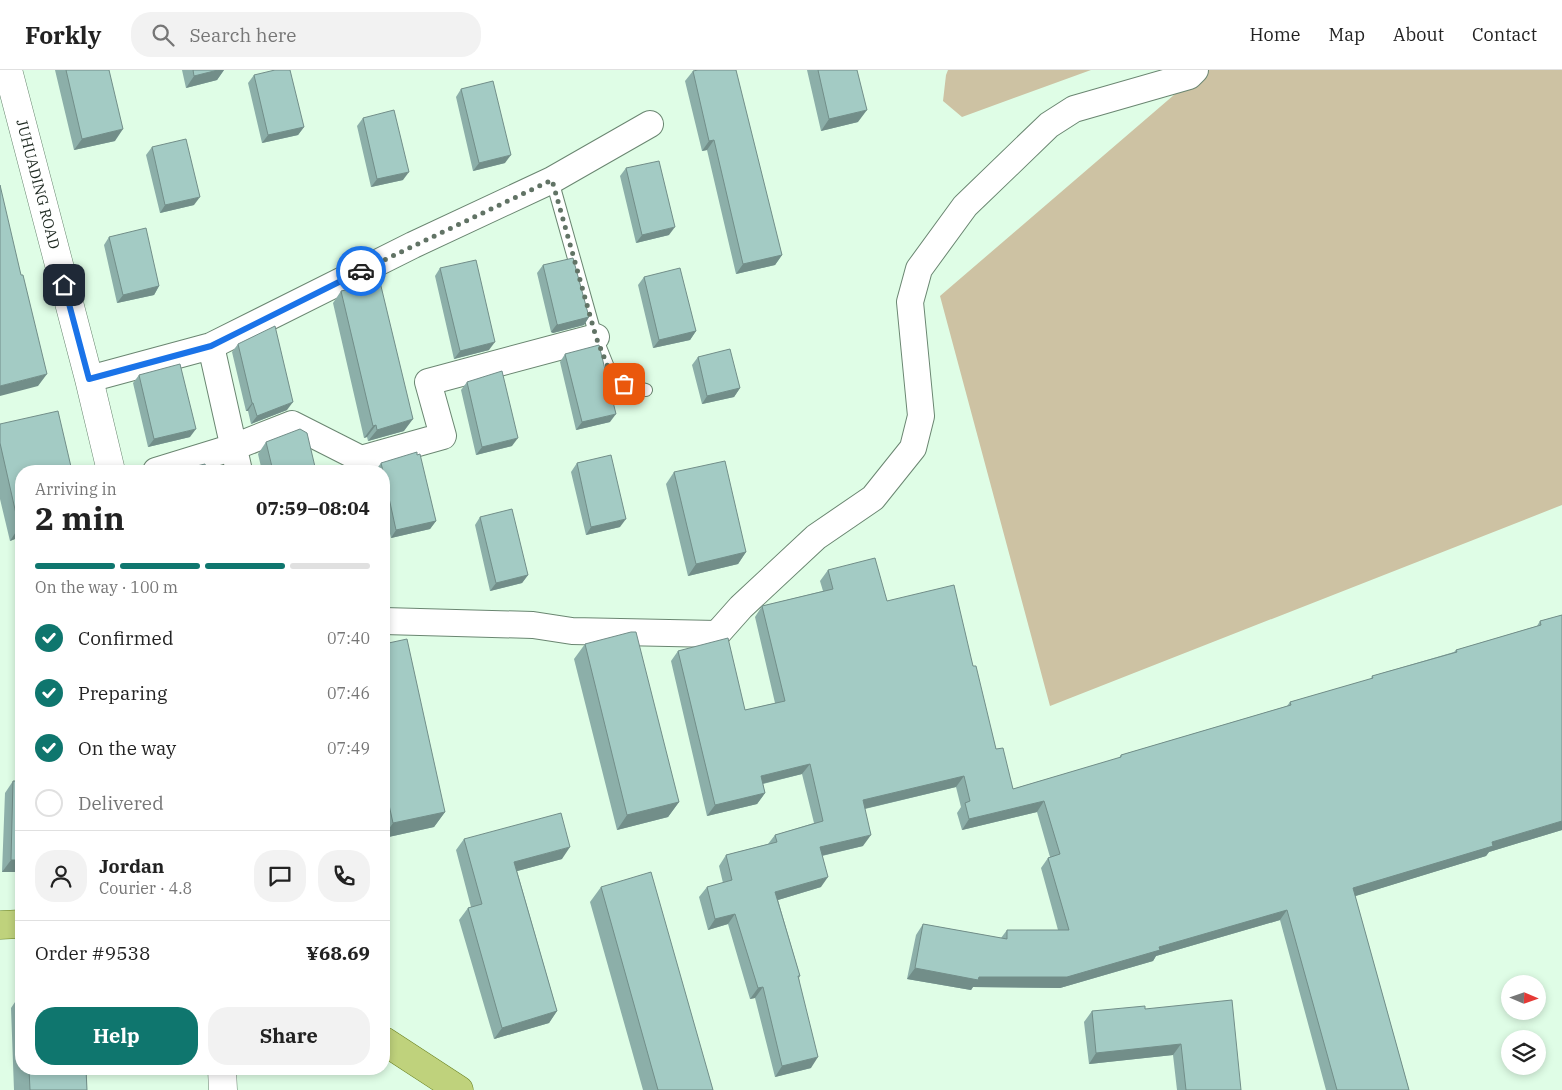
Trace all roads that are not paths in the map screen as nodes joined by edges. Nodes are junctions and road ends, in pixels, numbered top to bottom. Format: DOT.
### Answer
graph roads {
  1 [pos="8,70"];
  2 [pos="1195,70"];
  3 [pos="650,124"];
  4 [pos="552,180"];
  5 [pos="596,337"];
  6 [pos="211,346"];
  7 [pos="89,379"];
  8 [pos="646,390"];
  9 [pos="236,459"];
  10 [pos="110,465"];
  11 [pos="196,465"];
  12 [pos="390,621"];
  13 [pos="15,924"];
  14 [pos="0,925"];
  15 [pos="390,1045"];
  16 [pos="459,1090"];
  1 -- 7 [label="street, JUHUADING ROAD"];
  2 -- 12 [label="street"];
  3 -- 4 [label="street"];
  4 -- 5 [label="lane"];
  4 -- 6 [label="street"];
  5 -- 8 [label="lane"];
  5 -- 9 [label="street"];
  6 -- 7 [label="street"];
  6 -- 9 [label="street"];
  7 -- 10 [label="street, JUHUADING ROAD"];
  9 -- 11 [label="street"];
  13 -- 14 [label="main road"];
  15 -- 16 [label="main road"];
}
